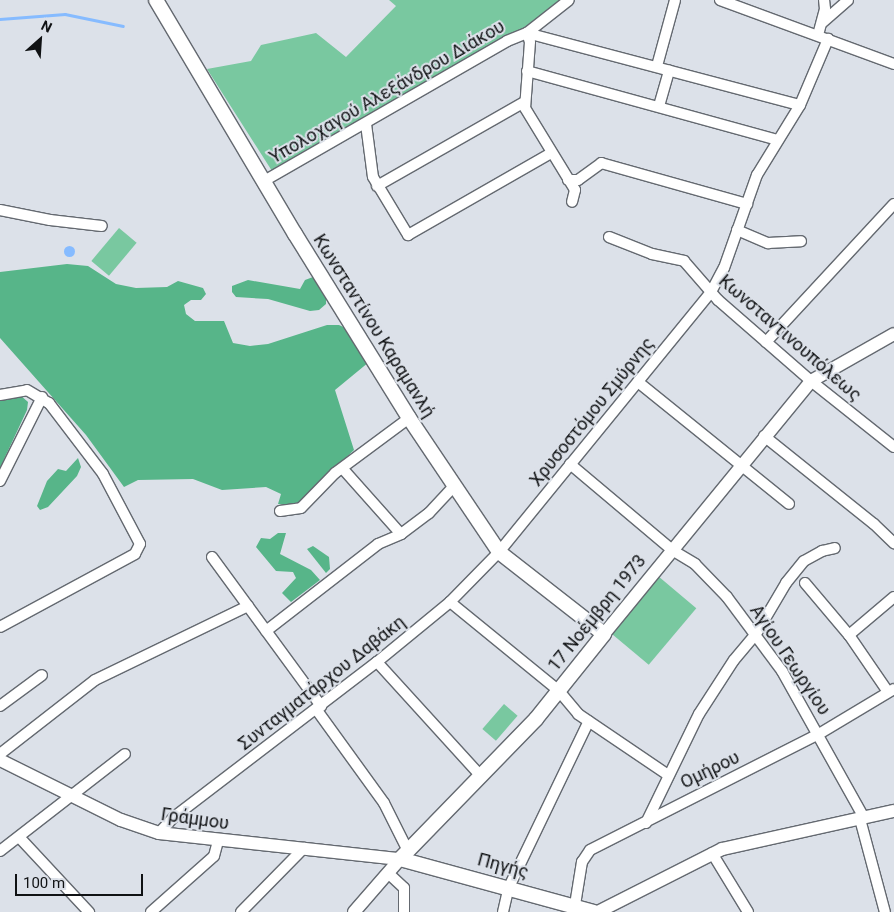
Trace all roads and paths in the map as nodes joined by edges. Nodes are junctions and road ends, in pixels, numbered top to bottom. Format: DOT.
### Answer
graph roads {
  1 [pos="569,0"];
  2 [pos="675,0"];
  3 [pos="720,0"];
  4 [pos="824,0"];
  5 [pos="848,0"];
  6 [pos="160,5"];
  7 [pos="823,22"];
  8 [pos="527,34"];
  9 [pos="818,35"];
  10 [pos="828,39"];
  11 [pos="894,64"];
  12 [pos="657,66"];
  13 [pos="668,70"];
  14 [pos="527,71"];
  15 [pos="524,102"];
  16 [pos="800,105"];
  17 [pos="659,106"];
  18 [pos="366,124"];
  19 [pos="778,140"];
  20 [pos="551,153"];
  21 [pos="568,180"];
  22 [pos="264,181"];
  23 [pos="377,186"];
  24 [pos="572,202"];
  25 [pos="747,204"];
  26 [pos="894,204"];
  27 [pos="0,210"];
  28 [pos="102,226"];
  29 [pos="737,230"];
  30 [pos="609,237"];
  31 [pos="801,241"];
  32 [pos="711,292"];
  33 [pos="894,334"];
  34 [pos="766,342"];
  35 [pos="811,381"];
  36 [pos="638,382"];
  37 [pos="0,395"];
  38 [pos="42,397"];
  39 [pos="410,418"];
  40 [pos="764,436"];
  41 [pos="894,447"];
  42 [pos="570,464"];
  43 [pos="741,465"];
  44 [pos="343,469"];
  45 [pos="0,480"];
  46 [pos="454,486"];
  47 [pos="789,504"];
  48 [pos="280,511"];
  49 [pos="401,534"];
  50 [pos="894,543"];
  51 [pos="835,548"];
  52 [pos="672,550"];
  53 [pos="499,552"];
  54 [pos="212,556"];
  55 [pos="805,583"];
  56 [pos="894,597"];
  57 [pos="450,602"];
  58 [pos="248,606"];
  59 [pos="0,627"];
  60 [pos="266,631"];
  61 [pos="604,634"];
  62 [pos="756,634"];
  63 [pos="849,635"];
  64 [pos="377,662"];
  65 [pos="42,675"];
  66 [pos="891,690"];
  67 [pos="559,691"];
  68 [pos="0,706"];
  69 [pos="318,708"];
  70 [pos="589,721"];
  71 [pos="819,734"];
  72 [pos="0,754"];
  73 [pos="125,754"];
  74 [pos="0,760"];
  75 [pos="478,774"];
  76 [pos="668,775"];
  77 [pos="662,789"];
  78 [pos="73,796"];
  79 [pos="677,805"];
  80 [pos="894,811"];
  81 [pos="862,819"];
  82 [pos="646,823"];
  83 [pos="159,833"];
  84 [pos="19,837"];
  85 [pos="218,841"];
  86 [pos="304,848"];
  87 [pos="408,850"];
  88 [pos="0,851"];
  89 [pos="712,853"];
  90 [pos="426,865"];
  91 [pos="388,872"];
  92 [pos="510,887"];
  93 [pos="575,905"];
  94 [pos="89,912"];
  95 [pos="151,912"];
  96 [pos="242,912"];
  97 [pos="354,912"];
  98 [pos="404,912"];
  99 [pos="503,912"];
  100 [pos="594,912"];
  101 [pos="598,912"];
  102 [pos="748,912"];
  103 [pos="885,912"];
  1 -- 8 [label="street, Υπολοχαγού Αλεξάνδρου Διάκου"];
  2 -- 12 [label="street"];
  3 -- 9 [label="street"];
  4 -- 7 [label="street"];
  5 -- 7 [label="street"];
  6 -- 22 [label="main road, Κωνσταντίνου Καραμανλή"];
  7 -- 9 [label="street"];
  8 -- 12 [label="street"];
  8 -- 14 [label="street"];
  8 -- 18 [label="street, Υπολοχαγού Αλεξάνδρου Διάκου"];
  9 -- 10 [label="street"];
  10 -- 11 [label="street"];
  10 -- 16 [label="street, Χρυσοστόμου Σμύρνης"];
  12 -- 13 [label="street"];
  13 -- 16 [label="street"];
  13 -- 17 [label="street"];
  14 -- 15 [label="street"];
  14 -- 17 [label="street"];
  15 -- 20 [label="street"];
  15 -- 23 [label="street"];
  16 -- 19 [label="street, Χρυσοστόμου Σμύρνης"];
  17 -- 19 [label="street"];
  18 -- 22 [label="street, Υπολοχαγού Αλεξάνδρου Διάκου"];
  18 -- 23 [label="street"];
  19 -- 25 [label="street, Χρυσοστόμου Σμύρνης"];
  20 -- 21 [label="street"];
  20 -- 23 [label="street"];
  21 -- 24 [label="street"];
  21 -- 25 [label="street"];
  22 -- 39 [label="main road, Κωνσταντίνου Καραμανλή"];
  25 -- 29 [label="street, Χρυσοστόμου Σμύρνης"];
  26 -- 34 [label="street"];
  27 -- 28 [label="street"];
  29 -- 31 [label="street"];
  29 -- 32 [label="street, Χρυσοστόμου Σμύρνης"];
  30 -- 32 [label="street, Κωνσταντινουπόλεως"];
  32 -- 34 [label="street, Κωνσταντινουπόλεως"];
  32 -- 36 [label="street, Χρυσοστόμου Σμύρνης"];
  33 -- 35 [label="street, 17 Νοέμβρη 1973"];
  34 -- 35 [label="street, Κωνσταντινουπόλεως"];
  35 -- 40 [label="street, 17 Νοέμβρη 1973"];
  35 -- 41 [label="street, Κωνσταντινουπόλεως"];
  36 -- 42 [label="street, Χρυσοστόμου Σμύρνης"];
  36 -- 43 [label="street"];
  37 -- 38 [label="street"];
  38 -- 45 [label="street"];
  38 -- 59 [label="street"];
  39 -- 44 [label="street"];
  39 -- 46 [label="main road, Κωνσταντίνου Καραμανλή"];
  40 -- 43 [label="street, 17 Νοέμβρη 1973"];
  40 -- 50 [label="street"];
  42 -- 52 [label="street, Αγίου Γεωργίου"];
  42 -- 53 [label="street, Χρυσοστόμου Σμύρνης"];
  43 -- 47 [label="street"];
  43 -- 52 [label="street, 17 Νοέμβρη 1973"];
  44 -- 48 [label="street"];
  44 -- 49 [label="street"];
  46 -- 49 [label="street"];
  46 -- 53 [label="main road, Κωνσταντίνου Καραμανλή"];
  49 -- 60 [label="street"];
  51 -- 62 [label="street"];
  52 -- 61 [label="street, 17 Νοέμβρη 1973"];
  52 -- 62 [label="street, Αγίου Γεωργίου"];
  53 -- 57 [label="street, Συνταγματάρχου Δαβάκη"];
  53 -- 61 [label="main road, Κωνσταντίνου Καραμανλή"];
  54 -- 58 [label="street"];
  55 -- 63 [label="street"];
  56 -- 63 [label="street"];
  57 -- 64 [label="street, Συνταγματάρχου Δαβάκη"];
  57 -- 67 [label="street"];
  58 -- 60 [label="street"];
  58 -- 72 [label="street"];
  60 -- 69 [label="street"];
  61 -- 67 [label="main road, 17 Νοέμβρη 1973"];
  62 -- 71 [label="street, Αγίου Γεωργίου"];
  62 -- 76 [label="street"];
  63 -- 66 [label="street"];
  64 -- 69 [label="street, Συνταγματάρχου Δαβάκη"];
  64 -- 75 [label="street"];
  65 -- 68 [label="street"];
  66 -- 71 [label="street, Ομήρου"];
  67 -- 70 [label="street"];
  67 -- 75 [label="main road, 17 Νοέμβρη 1973"];
  69 -- 83 [label="street, Συνταγματάρχου Δαβάκη"];
  69 -- 87 [label="street"];
  70 -- 76 [label="street"];
  70 -- 92 [label="street"];
  71 -- 79 [label="street, Ομήρου"];
  71 -- 81 [label="street, Αγίου Γεωργίου"];
  73 -- 78 [label="street"];
  74 -- 78 [label="street, Γράμμου"];
  75 -- 87 [label="main road, 17 Νοέμβρη 1973"];
  76 -- 77 [label="street"];
  77 -- 79 [label="street"];
  77 -- 82 [label="street"];
  78 -- 83 [label="street, Γράμμου"];
  78 -- 84 [label="street"];
  79 -- 82 [label="street, Ομήρου"];
  80 -- 81 [label="street"];
  81 -- 89 [label="street"];
  81 -- 103 [label="street, Αγίου Γεωργίου"];
  82 -- 93 [label="street, Ομήρου"];
  83 -- 85 [label="street, Γράμμου"];
  84 -- 88 [label="street"];
  84 -- 94 [label="street"];
  85 -- 86 [label="street, Γράμμου"];
  85 -- 95 [label="street"];
  86 -- 87 [label="street, Γράμμου"];
  86 -- 96 [label="street"];
  87 -- 90 [label="main road, Πηγής"];
  87 -- 90 [label="main road"];
  87 -- 91 [label="street"];
  89 -- 101 [label="street"];
  89 -- 102 [label="street"];
  90 -- 92 [label="main road, Πηγής"];
  91 -- 97 [label="street"];
  91 -- 98 [label="street"];
  92 -- 93 [label="main road, Πηγής"];
  92 -- 99 [label="street"];
  93 -- 100 [label="main road, Πηγής"];
}
